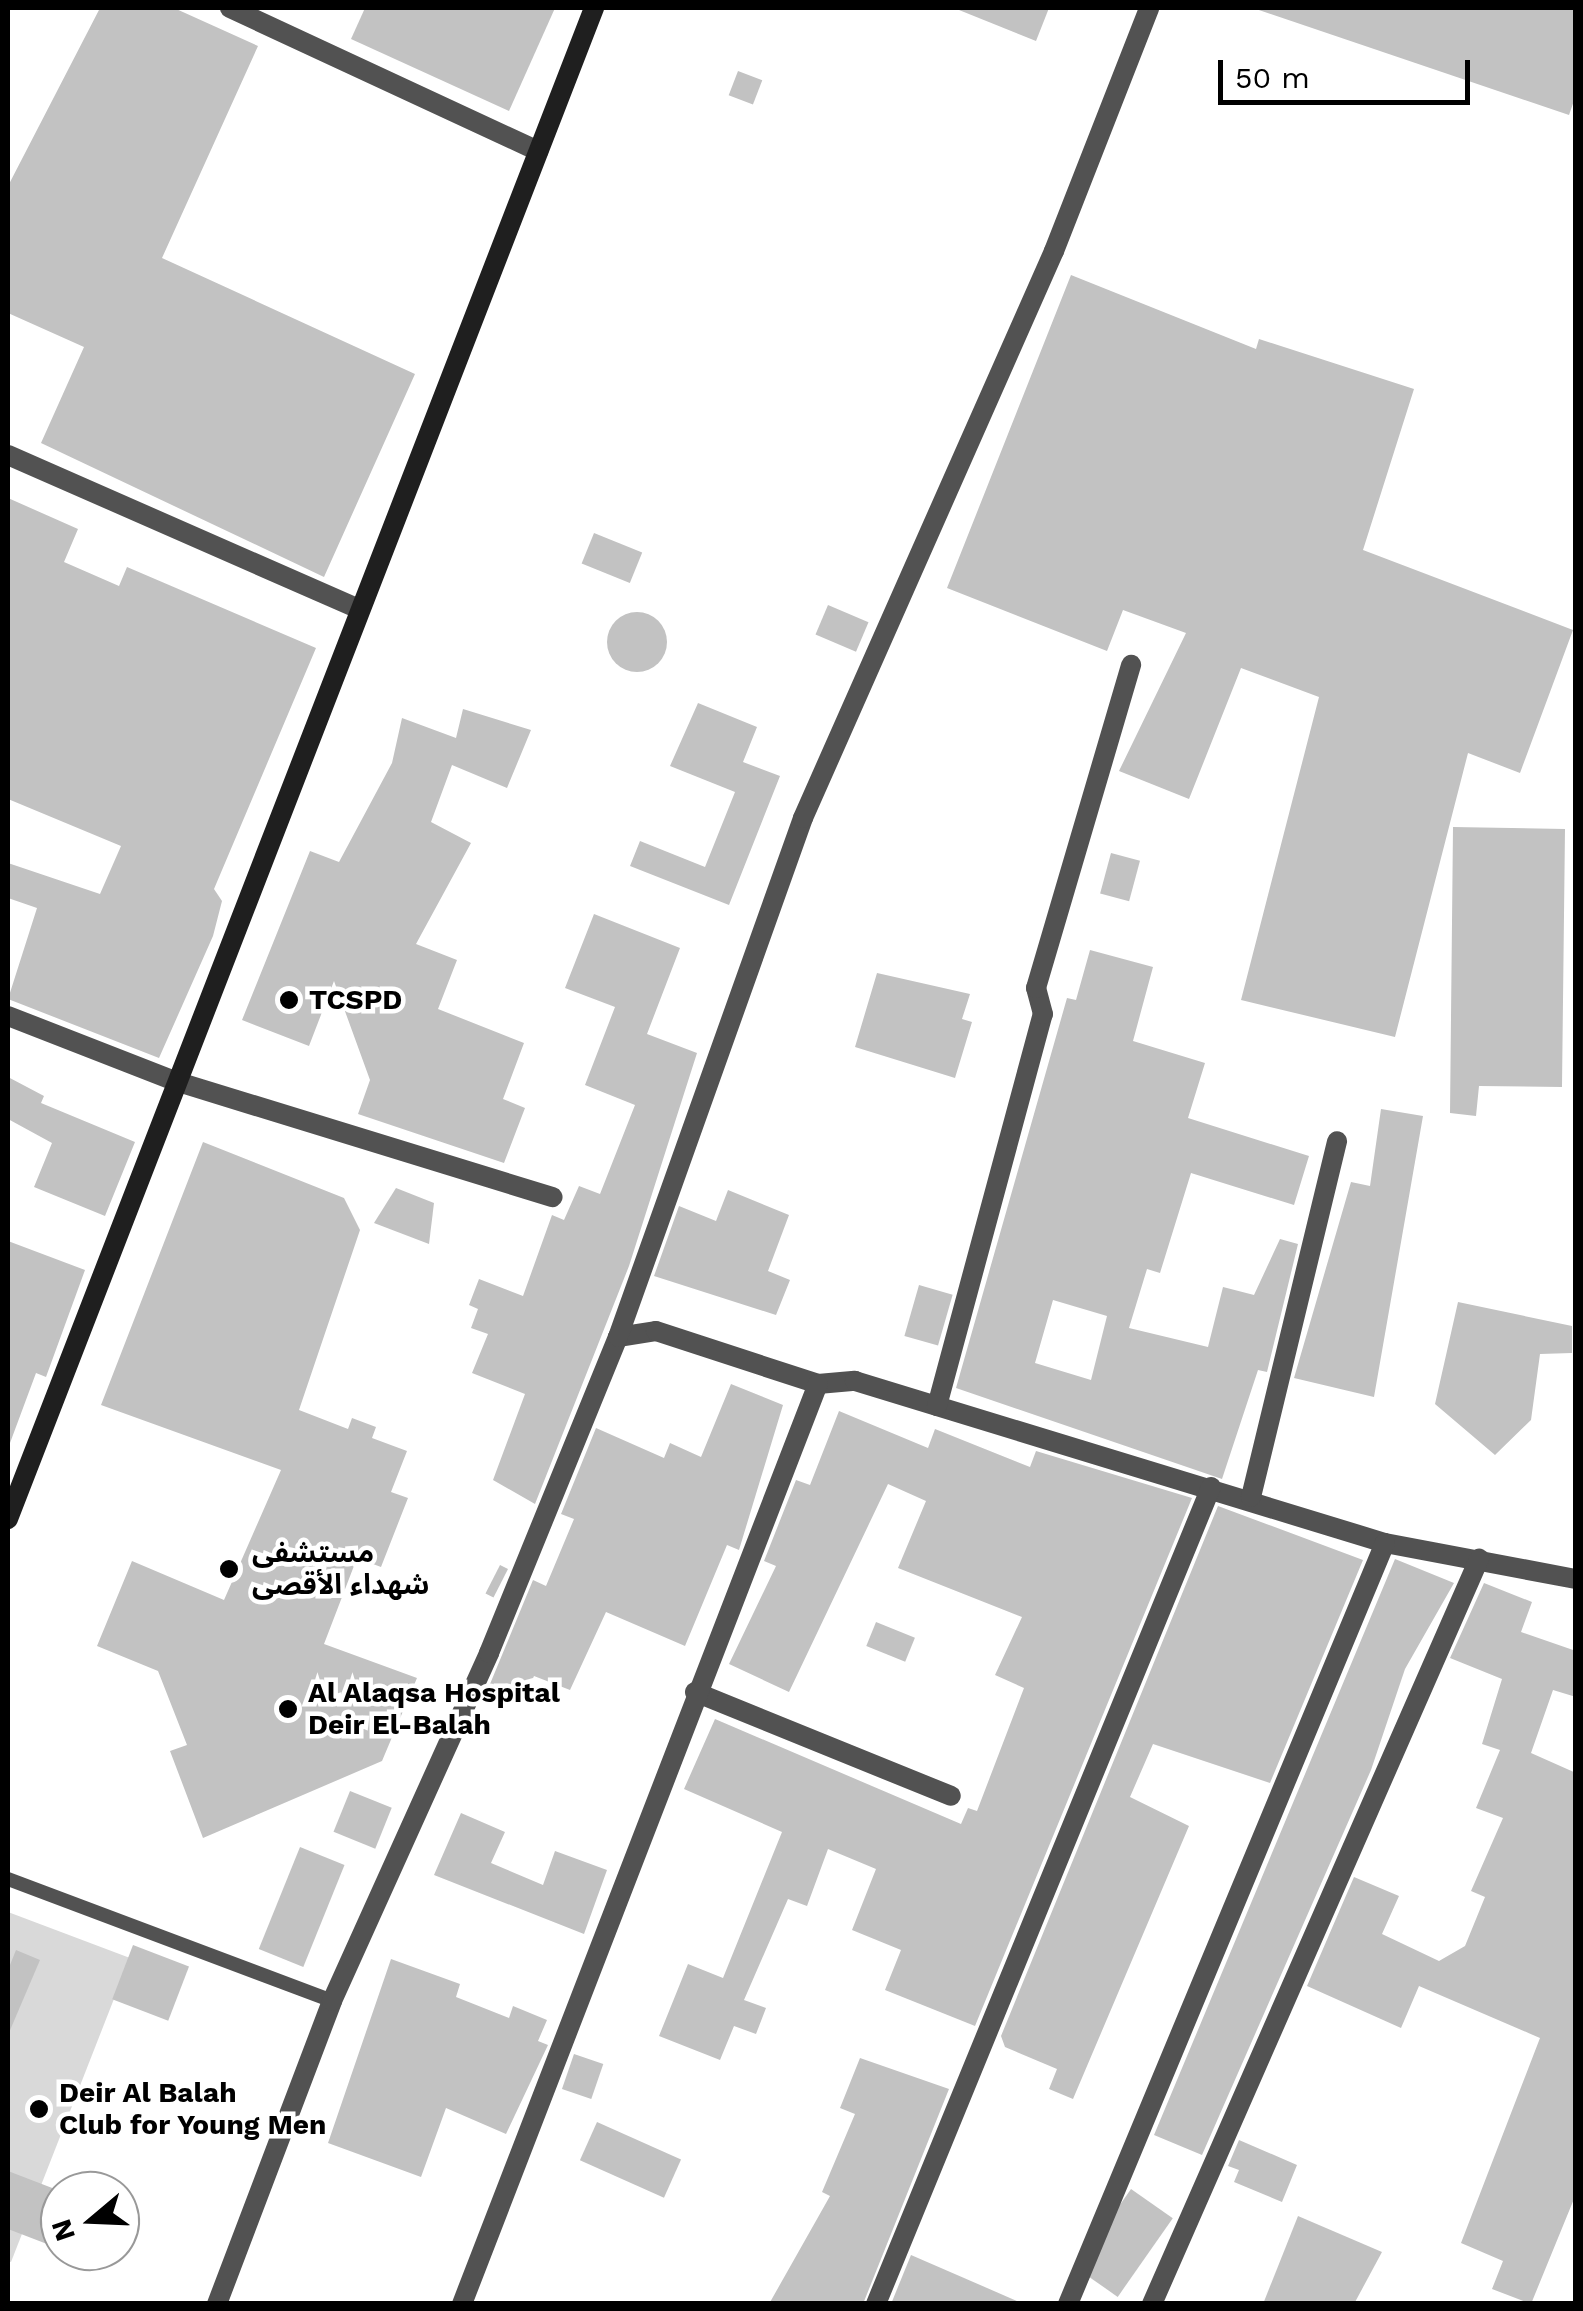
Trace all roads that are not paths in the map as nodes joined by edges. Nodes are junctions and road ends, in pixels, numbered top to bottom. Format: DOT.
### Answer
graph roads {
  1 [pos="230,8"];
  2 [pos="594,8"];
  3 [pos="1150,8"];
  4 [pos="538,151"];
  5 [pos="8,454"];
  6 [pos="359,609"];
  7 [pos="1130,665"];
  8 [pos="8,1016"];
  9 [pos="175,1081"];
  10 [pos="1337,1141"];
  11 [pos="553,1198"];
  12 [pos="618,1337"];
  13 [pos="818,1384"];
  14 [pos="937,1406"];
  15 [pos="1212,1487"];
  16 [pos="1251,1498"];
  17 [pos="8,1519"];
  18 [pos="1385,1543"];
  19 [pos="1479,1559"];
  20 [pos="1576,1580"];
  21 [pos="695,1692"];
  22 [pos="951,1796"];
  23 [pos="8,1878"];
  24 [pos="332,2001"];
  25 [pos="217,2304"];
  26 [pos="462,2304"];
  27 [pos="876,2304"];
  28 [pos="1068,2304"];
  29 [pos="1152,2304"];
  1 -- 4 [label="street"];
  2 -- 4 [label="street"];
  3 -- 12 [label="street"];
  4 -- 6 [label="street"];
  5 -- 6 [label="street"];
  6 -- 9 [label="street"];
  7 -- 14 [label="street"];
  8 -- 9 [label="street"];
  9 -- 11 [label="street"];
  9 -- 17 [label="street"];
  10 -- 16 [label="street"];
  12 -- 13 [label="street"];
  12 -- 24 [label="street"];
  13 -- 14 [label="street"];
  13 -- 21 [label="street"];
  14 -- 15 [label="street"];
  15 -- 16 [label="street"];
  15 -- 27 [label="street"];
  16 -- 18 [label="street"];
  18 -- 19 [label="street"];
  18 -- 28 [label="street"];
  19 -- 20 [label="street"];
  19 -- 29 [label="street"];
  21 -- 22 [label="street"];
  21 -- 26 [label="street"];
  23 -- 24 [label="lane"];
  24 -- 25 [label="street"];
}
